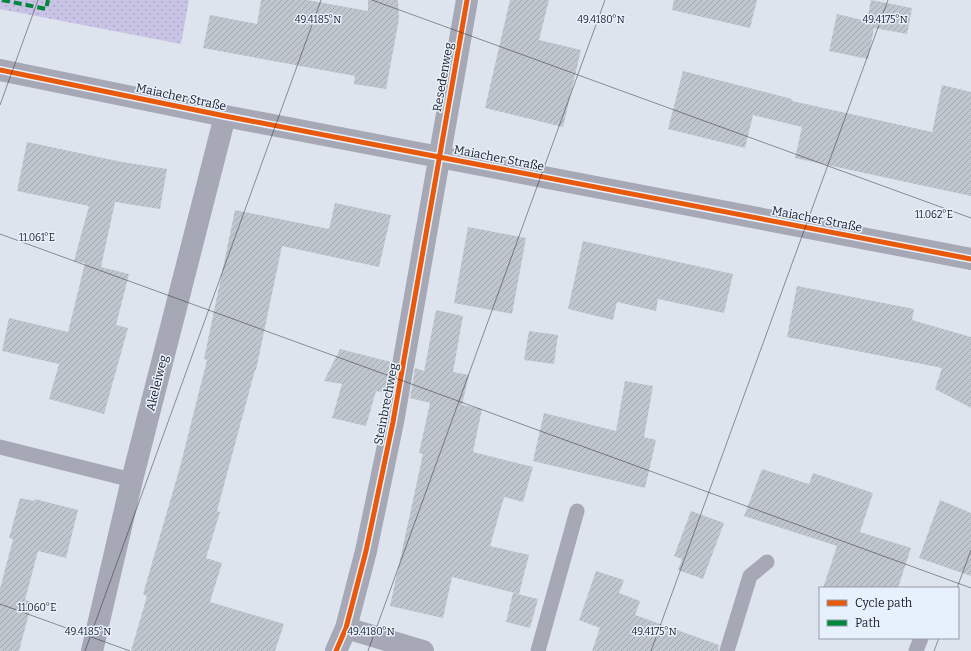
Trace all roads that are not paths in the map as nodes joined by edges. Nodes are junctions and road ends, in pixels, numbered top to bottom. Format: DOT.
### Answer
graph roads {
  1 [pos="467,0"];
  2 [pos="0,70"];
  3 [pos="225,116"];
  4 [pos="439,157"];
  5 [pos="971,259"];
  6 [pos="0,446"];
  7 [pos="132,480"];
  8 [pos="578,511"];
  9 [pos="767,562"];
  10 [pos="346,628"];
  11 [pos="921,639"];
  12 [pos="92,651"];
  13 [pos="336,651"];
  14 [pos="423,651"];
  15 [pos="538,651"];
  16 [pos="727,651"];
  17 [pos="916,651"];
  1 -- 4 [label="street, Resedenweg"];
  2 -- 3 [label="street, Maiacher Straße"];
  3 -- 4 [label="street, Maiacher Straße"];
  3 -- 7 [label="street, Akeleiweg"];
  4 -- 5 [label="street, Maiacher Straße"];
  4 -- 10 [label="street, Steinbrechweg"];
  6 -- 7 [label="lane"];
  7 -- 12 [label="street, Akeleiweg"];
  8 -- 15 [label="lane"];
  9 -- 16 [label="lane"];
  10 -- 13 [label="street, Steinbrechweg"];
  10 -- 14 [label="street"];
  11 -- 17 [label="lane"];
}
